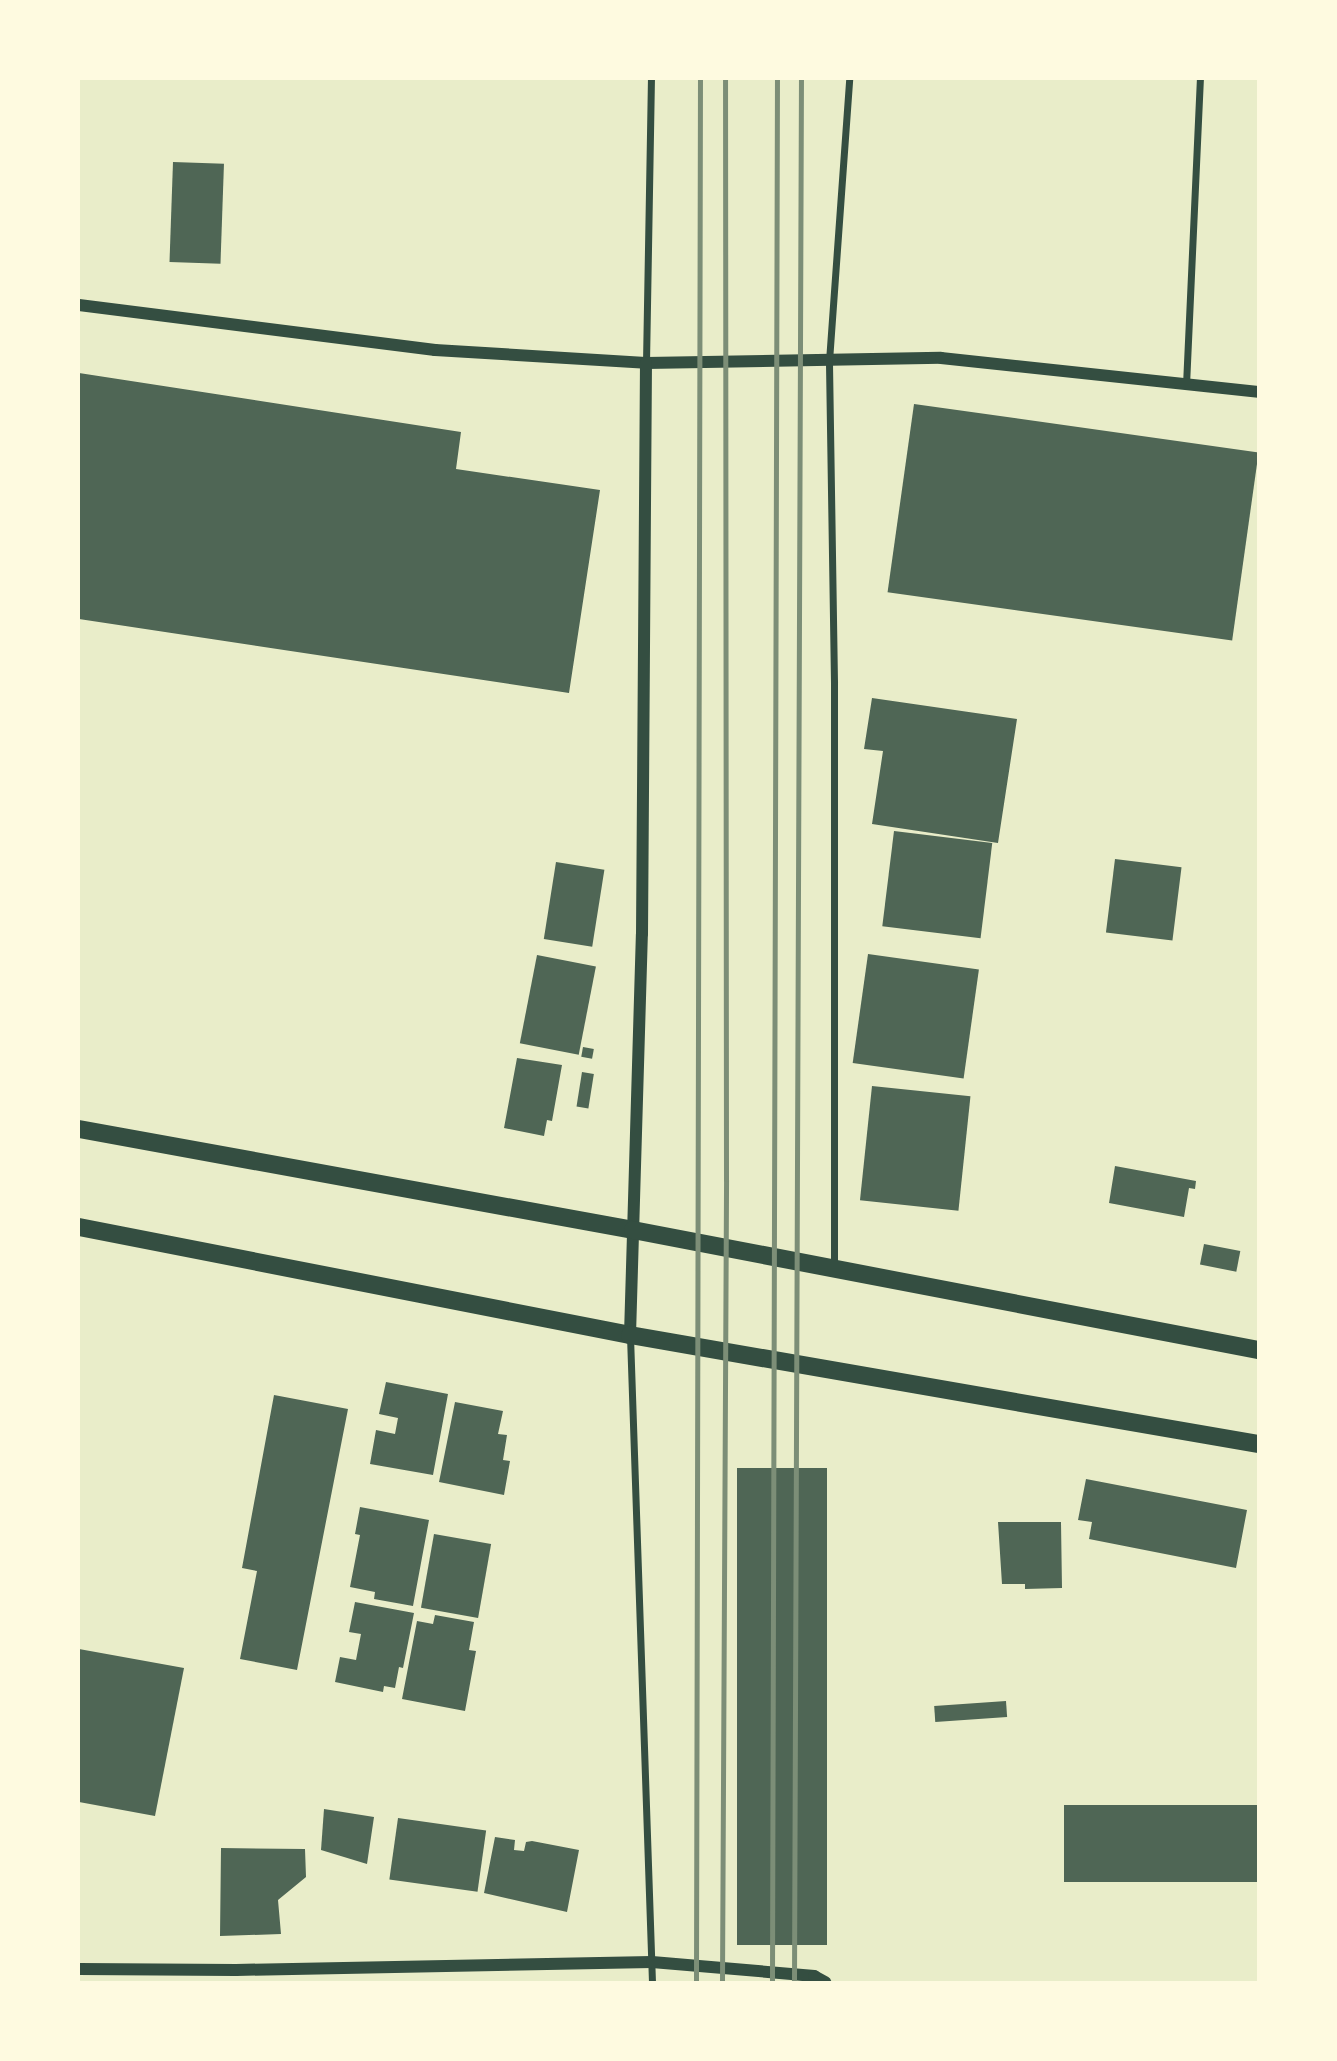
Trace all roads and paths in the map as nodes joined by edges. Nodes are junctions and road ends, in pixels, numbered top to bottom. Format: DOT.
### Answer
graph roads {
  1 [pos="651,79"];
  2 [pos="849,79"];
  3 [pos="1200,79"];
  4 [pos="79,305"];
  5 [pos="829,361"];
  6 [pos="646,363"];
  7 [pos="1186,385"];
  8 [pos="1258,391"];
  9 [pos="79,1129"];
  10 [pos="79,1227"];
  11 [pos="633,1230"];
  12 [pos="834,1268"];
  13 [pos="630,1335"];
  14 [pos="1258,1350"];
  15 [pos="1258,1444"];
  16 [pos="652,1962"];
  17 [pos="79,1969"];
  18 [pos="652,1982"];
  19 [pos="825,1982"];
  1 -- 6 [label="street"];
  2 -- 5 [label="street"];
  3 -- 7 [label="street"];
  4 -- 6 [label="street"];
  5 -- 6 [label="street"];
  5 -- 7 [label="street"];
  5 -- 12 [label="street"];
  6 -- 11 [label="street"];
  7 -- 8 [label="street"];
  9 -- 11 [label="main road"];
  10 -- 13 [label="main road"];
  11 -- 12 [label="main road"];
  11 -- 13 [label="street"];
  12 -- 14 [label="main road"];
  13 -- 15 [label="main road"];
  13 -- 16 [label="street"];
  16 -- 17 [label="street"];
  16 -- 18 [label="street"];
  16 -- 19 [label="street"];
}
